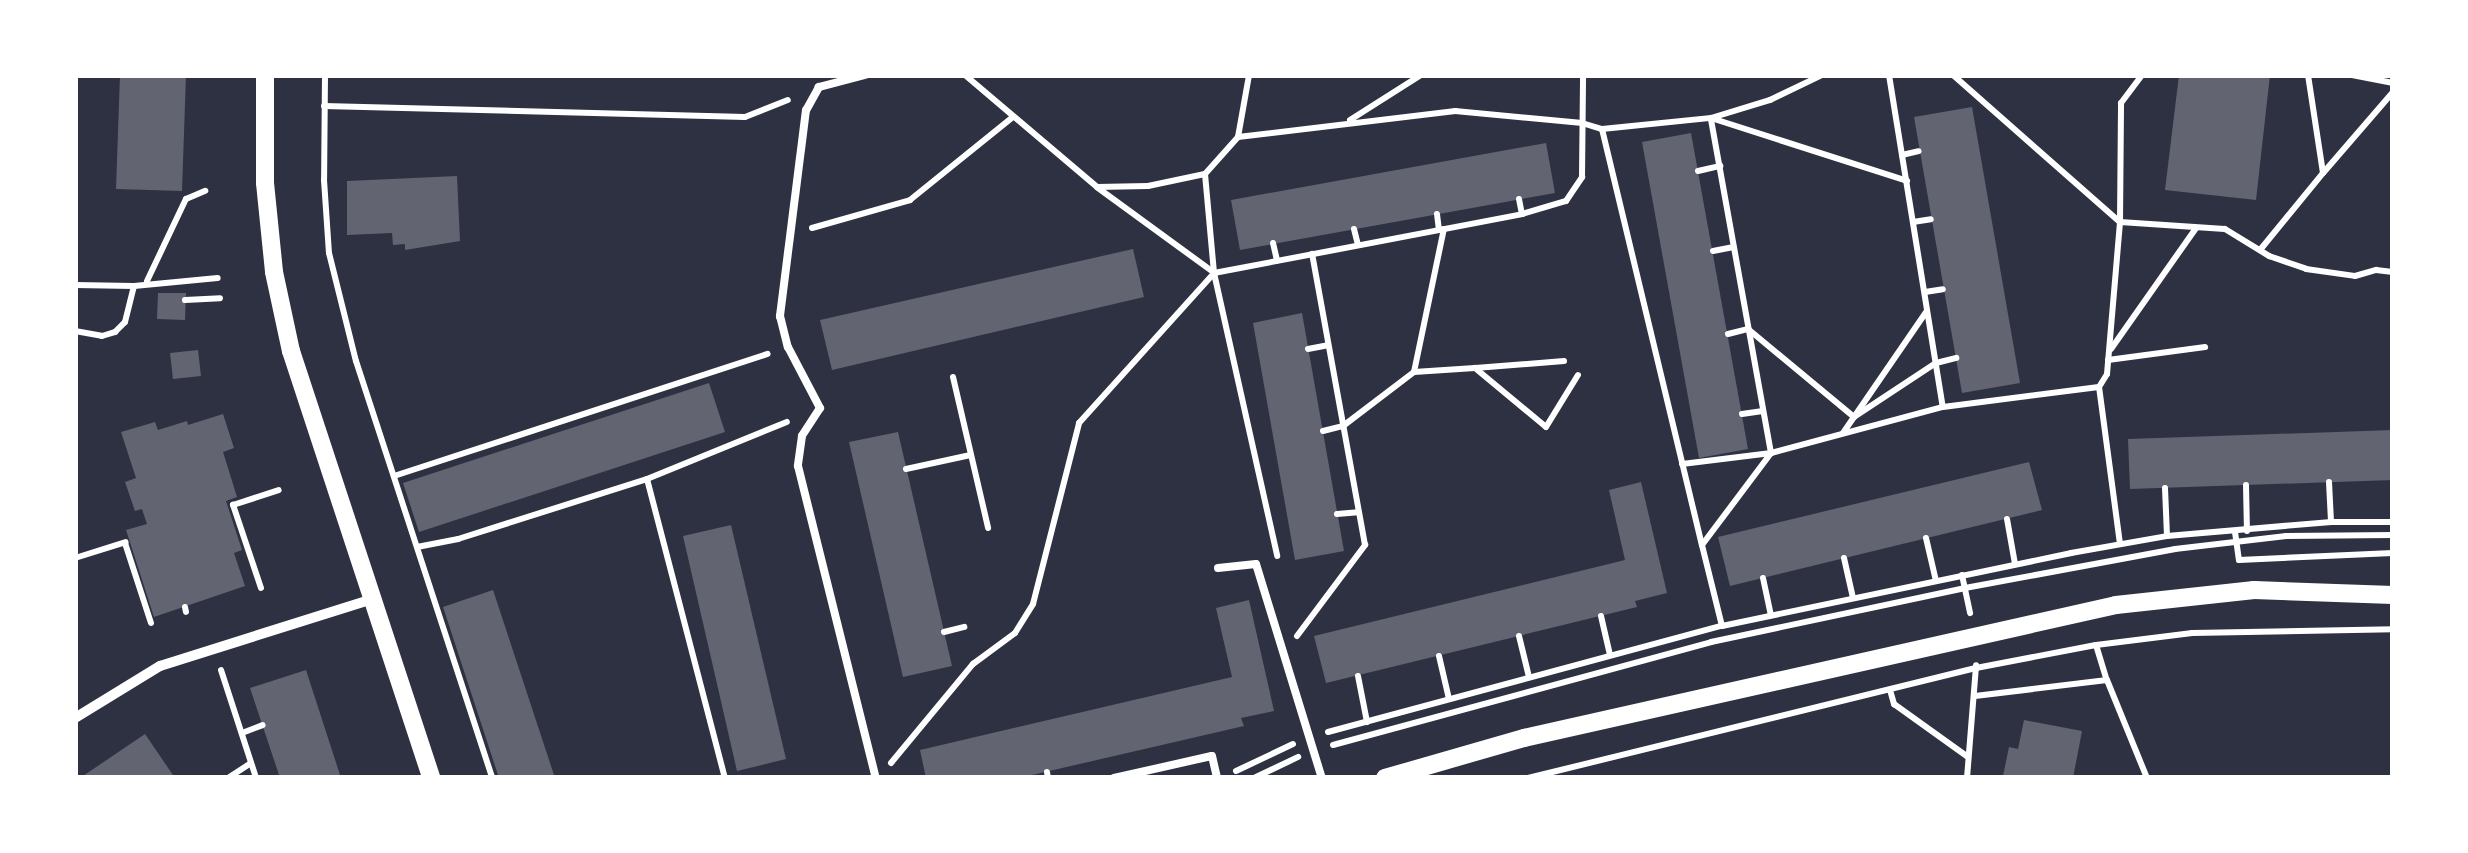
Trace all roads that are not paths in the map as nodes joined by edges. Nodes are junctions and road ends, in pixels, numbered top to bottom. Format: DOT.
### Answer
graph roads {
  1 [pos="266,75"];
  2 [pos="865,75"];
  3 [pos="1218,568"];
  4 [pos="2393,595"];
  5 [pos="372,599"];
  6 [pos="75,718"];
  7 [pos="431,778"];
  8 [pos="876,778"];
  9 [pos="1114,778"];
  10 [pos="1219,778"];
  11 [pos="1322,778"];
  12 [pos="1385,778"];
  1 -- 5 [label="street"];
  2 -- 8 [label="lane"];
  3 -- 11 [label="lane"];
  4 -- 12 [label="street"];
  5 -- 6 [label="street"];
  5 -- 7 [label="street"];
  9 -- 10 [label="lane"];
}
